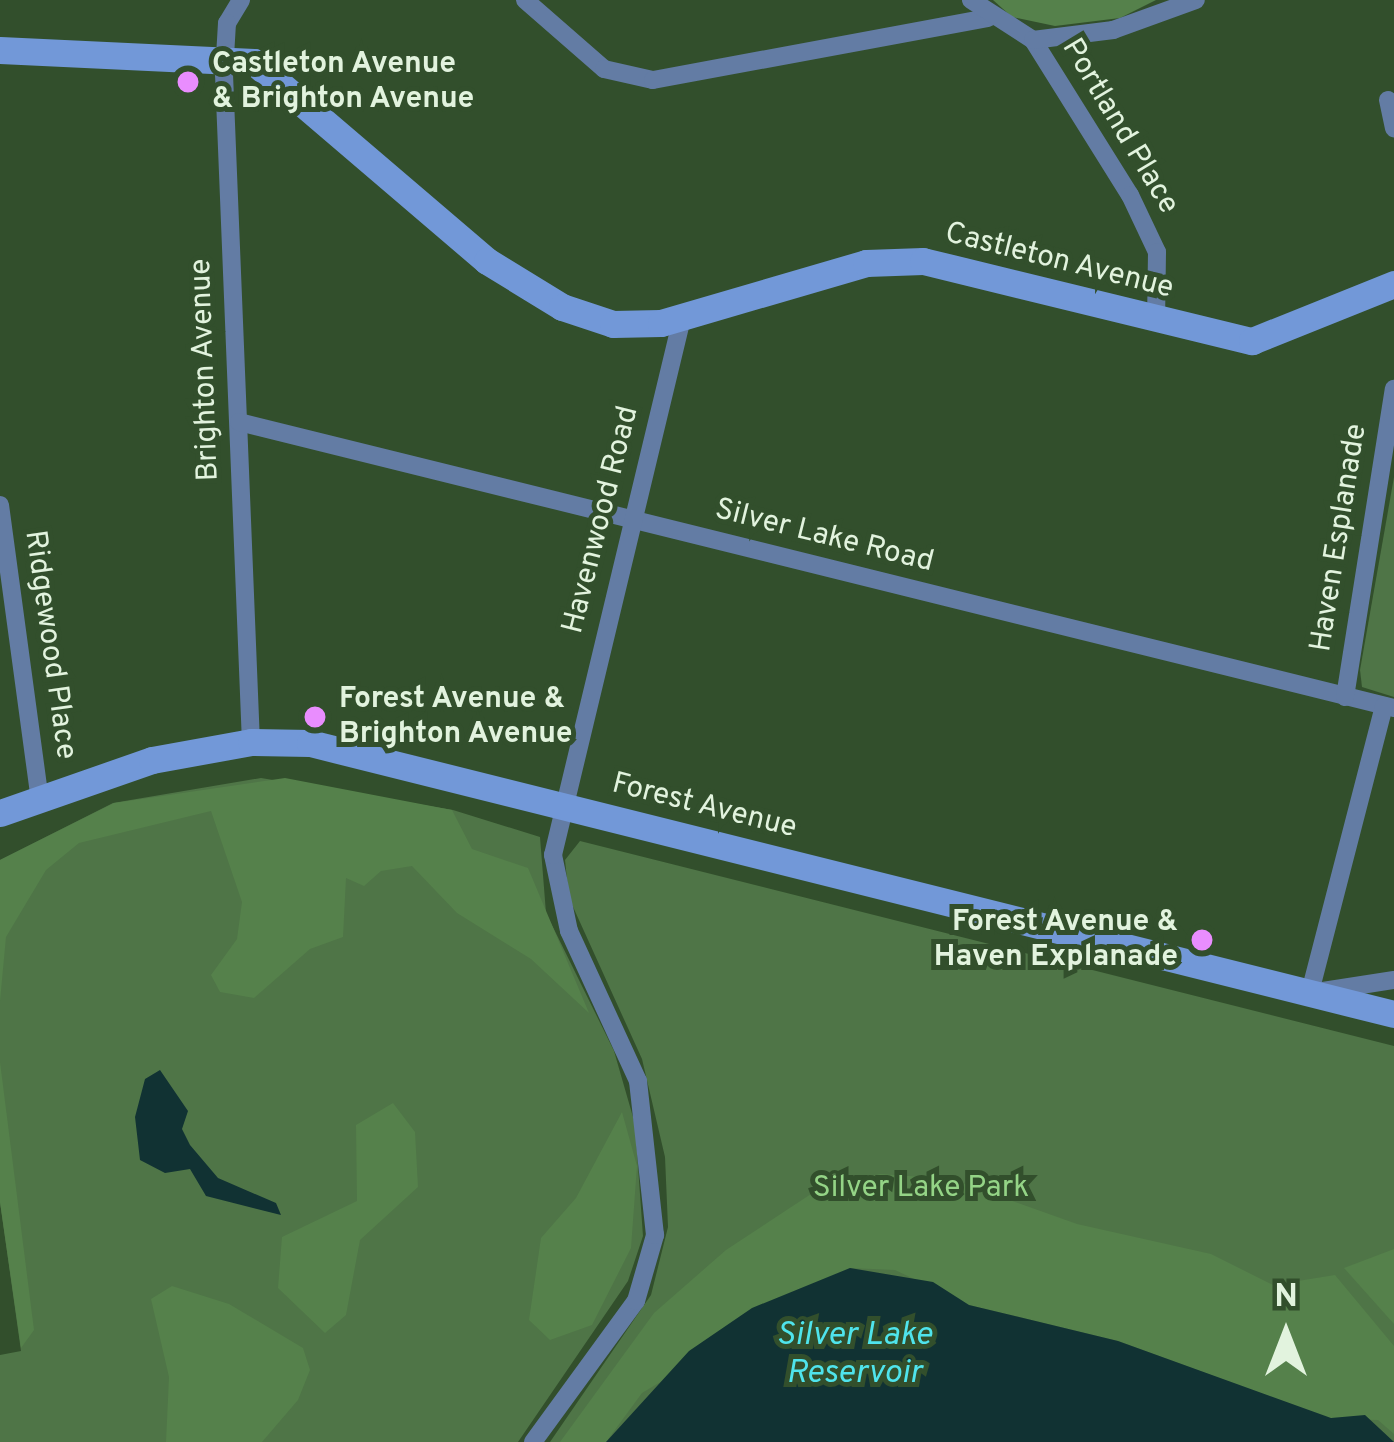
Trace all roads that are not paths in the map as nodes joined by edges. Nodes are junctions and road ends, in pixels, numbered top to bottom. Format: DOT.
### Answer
graph roads {
  1 [pos="241,0"];
  2 [pos="525,0"];
  3 [pos="970,0"];
  4 [pos="1196,0"];
  5 [pos="988,18"];
  6 [pos="1033,40"];
  7 [pos="0,50"];
  8 [pos="224,59"];
  9 [pos="1388,100"];
  10 [pos="1394,128"];
  11 [pos="1394,284"];
  12 [pos="682,318"];
  13 [pos="1156,320"];
  14 [pos="1394,388"];
  15 [pos="239,422"];
  16 [pos="0,505"];
  17 [pos="634,520"];
  18 [pos="1345,697"];
  19 [pos="1389,707"];
  20 [pos="250,742"];
  21 [pos="39,794"];
  22 [pos="562,806"];
  23 [pos="0,813"];
  24 [pos="1394,980"];
  25 [pos="1310,992"];
  26 [pos="1394,1014"];
  27 [pos="533,1442"];
  1 -- 8 [label="street, Brighton Avenue"];
  2 -- 5 [label="street"];
  3 -- 5 [label="street, Portland Place"];
  4 -- 6 [label="street"];
  5 -- 6 [label="street, Portland Place"];
  6 -- 13 [label="street, Portland Place"];
  7 -- 8 [label="street, Castleton Avenue"];
  8 -- 12 [label="street, Castleton Avenue"];
  8 -- 15 [label="street, Brighton Avenue"];
  9 -- 10 [label="street"];
  11 -- 13 [label="street, Castleton Avenue"];
  12 -- 13 [label="street, Castleton Avenue"];
  12 -- 17 [label="street, Havenwood Road"];
  14 -- 18 [label="street, Haven Esplanade"];
  15 -- 17 [label="street, Silver Lake Road"];
  15 -- 20 [label="street, Brighton Avenue"];
  16 -- 21 [label="street, Ridgewood Place"];
  17 -- 18 [label="street, Silver Lake Road"];
  17 -- 22 [label="street, Havenwood Road"];
  18 -- 19 [label="street, Silver Lake Road"];
  19 -- 25 [label="street"];
  20 -- 21 [label="street, Forest Avenue"];
  20 -- 22 [label="street, Forest Avenue"];
  21 -- 23 [label="street, Forest Avenue"];
  22 -- 25 [label="street, Forest Avenue"];
  22 -- 27 [label="street, Havenwood Road"];
  24 -- 25 [label="street"];
  25 -- 26 [label="street, Forest Avenue"];
}
